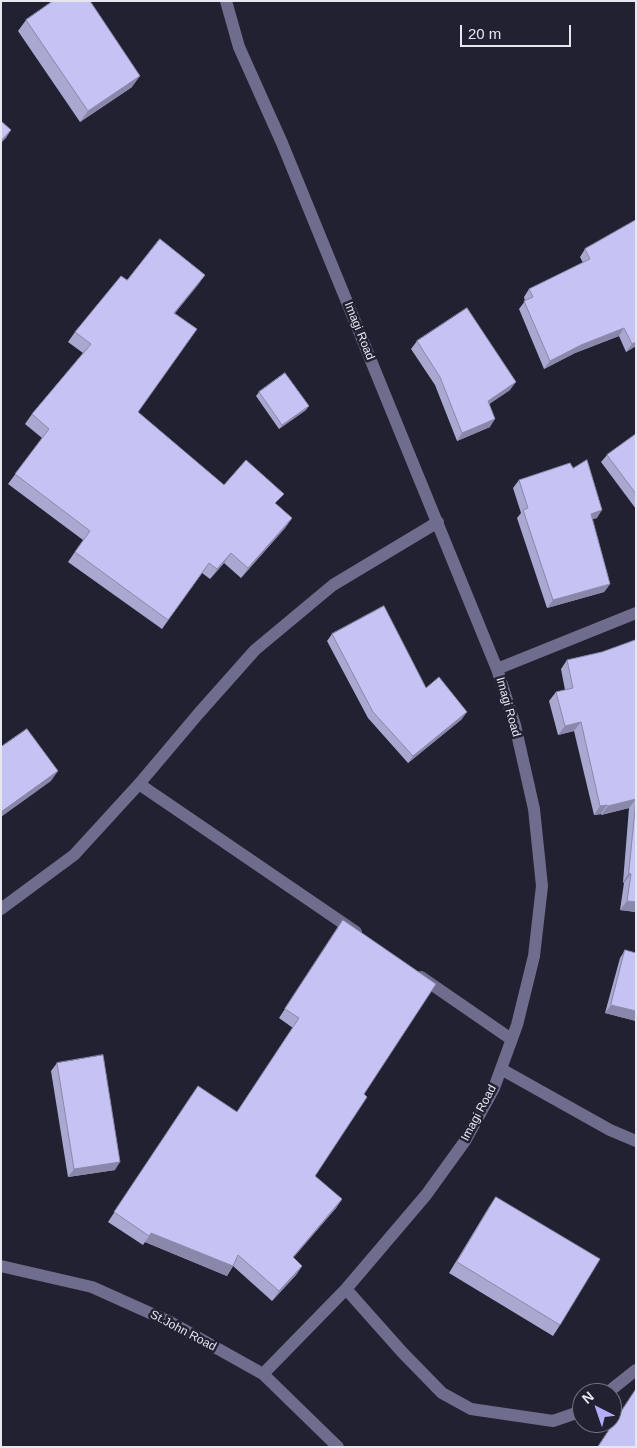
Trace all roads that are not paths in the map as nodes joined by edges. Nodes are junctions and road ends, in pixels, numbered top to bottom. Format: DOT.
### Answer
graph roads {
  1 [pos="226,1"];
  2 [pos="438,522"];
  3 [pos="636,613"];
  4 [pos="497,669"];
  5 [pos="139,784"];
  6 [pos="1,910"];
  7 [pos="365,938"];
  8 [pos="414,972"];
  9 [pos="511,1039"];
  10 [pos="501,1070"];
  11 [pos="636,1141"];
  12 [pos="1,1266"];
  13 [pos="346,1289"];
  14 [pos="636,1370"];
  15 [pos="263,1374"];
  16 [pos="620,1383"];
  17 [pos="572,1414"];
  18 [pos="338,1447"];
  1 -- 2 [label="street, Imagi Road"];
  2 -- 4 [label="street, Imagi Road"];
  2 -- 5 [label="street"];
  3 -- 4 [label="street"];
  4 -- 9 [label="street, Imagi Road"];
  5 -- 6 [label="street"];
  5 -- 7 [label="street"];
  8 -- 9 [label="street"];
  9 -- 10 [label="street, Imagi Road"];
  10 -- 11 [label="street"];
  10 -- 13 [label="street, Imagi Road"];
  12 -- 15 [label="street, St.John Road"];
  13 -- 15 [label="street, Imagi Road"];
  13 -- 17 [label="street"];
  14 -- 16 [label="street"];
  15 -- 18 [label="street, St.John Road"];
}
